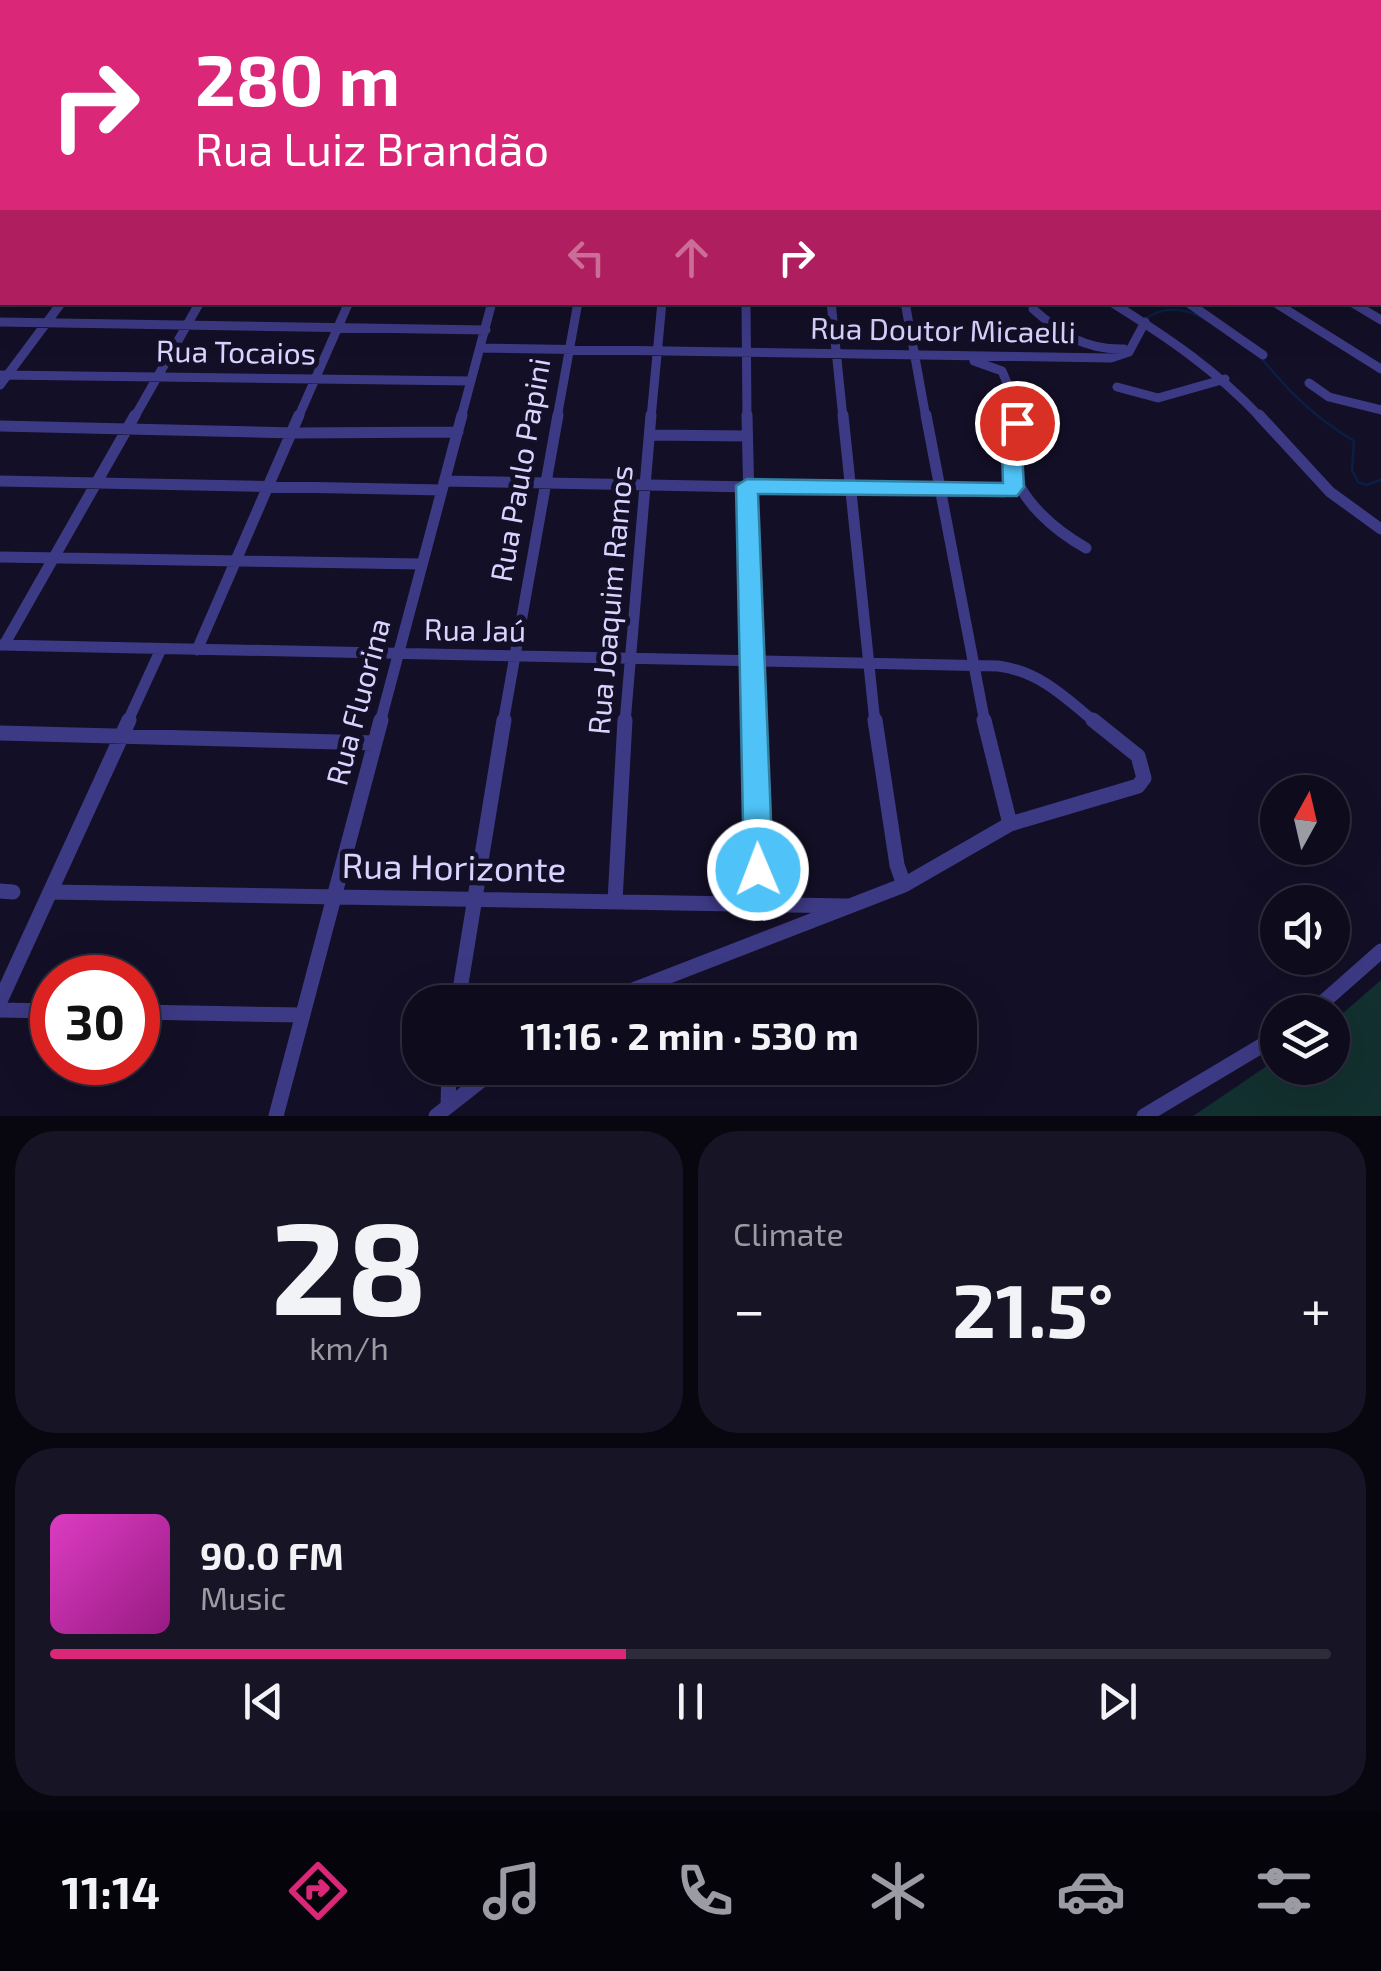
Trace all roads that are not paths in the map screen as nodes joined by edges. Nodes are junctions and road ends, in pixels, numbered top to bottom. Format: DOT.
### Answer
graph roads {
  1 [pos="60,305"];
  2 [pos="198,305"];
  3 [pos="348,305"];
  4 [pos="491,305"];
  5 [pos="577,305"];
  6 [pos="662,305"];
  7 [pos="746,305"];
  8 [pos="831,305"];
  9 [pos="906,305"];
  10 [pos="1116,305"];
  11 [pos="1191,305"];
  12 [pos="1279,305"];
  13 [pos="1355,305"];
  14 [pos="1034,309"];
  15 [pos="1381,320"];
  16 [pos="0,322"];
  17 [pos="47,322"];
  18 [pos="1144,322"];
  19 [pos="188,323"];
  20 [pos="337,328"];
  21 [pos="486,330"];
  22 [pos="480,348"];
  23 [pos="1133,348"];
  24 [pos="569,351"];
  25 [pos="657,352"];
  26 [pos="748,353"];
  27 [pos="836,355"];
  28 [pos="1263,355"];
  29 [pos="914,356"];
  30 [pos="950,356"];
  31 [pos="1381,369"];
  32 [pos="4,375"];
  33 [pos="157,376"];
  34 [pos="314,379"];
  35 [pos="1225,379"];
  36 [pos="471,381"];
  37 [pos="1309,382"];
  38 [pos="0,385"];
  39 [pos="1117,387"];
  40 [pos="1381,410"];
  41 [pos="0,426"];
  42 [pos="128,427"];
  43 [pos="458,432"];
  44 [pos="294,433"];
  45 [pos="651,436"];
  46 [pos="746,436"];
  47 [pos="1014,480"];
  48 [pos="0,481"];
  49 [pos="96,484"];
  50 [pos="546,484"];
  51 [pos="645,485"];
  52 [pos="444,486"];
  53 [pos="747,486"];
  54 [pos="269,487"];
  55 [pos="848,488"];
  56 [pos="938,490"];
  57 [pos="1381,530"];
  58 [pos="1086,548"];
  59 [pos="0,558"];
  60 [pos="52,559"];
  61 [pos="236,563"];
  62 [pos="421,564"];
  63 [pos="2,645"];
  64 [pos="161,649"];
  65 [pos="197,650"];
  66 [pos="399,654"];
  67 [pos="516,657"];
  68 [pos="628,660"];
  69 [pos="752,664"];
  70 [pos="870,665"];
  71 [pos="970,666"];
  72 [pos="0,733"];
  73 [pos="124,736"];
  74 [pos="374,743"];
  75 [pos="1010,824"];
  76 [pos="904,885"];
  77 [pos="51,892"];
  78 [pos="332,895"];
  79 [pos="472,899"];
  80 [pos="615,902"];
  81 [pos="759,905"];
  82 [pos="854,906"];
  83 [pos="1381,951"];
  84 [pos="460,985"];
  85 [pos="647,985"];
  86 [pos="1331,995"];
  87 [pos="0,1001"];
  88 [pos="0,1010"];
  89 [pos="30,1011"];
  90 [pos="160,1012"];
  91 [pos="301,1015"];
  92 [pos="1260,1047"];
  93 [pos="447,1085"];
  94 [pos="475,1085"];
  95 [pos="442,1111"];
  96 [pos="276,1116"];
  97 [pos="1144,1116"];
  1 -- 17 [label="street"];
  2 -- 19 [label="street"];
  3 -- 20 [label="street"];
  4 -- 21 [label="street, Rua Fluorina"];
  5 -- 24 [label="street, Rua Paulo Papini"];
  6 -- 25 [label="street, Rua Joaquim Ramos"];
  7 -- 26 [label="street"];
  8 -- 27 [label="street"];
  9 -- 29 [label="street"];
  10 -- 18 [label="street"];
  11 -- 28 [label="street"];
  12 -- 31 [label="street"];
  13 -- 15 [label="street"];
  14 -- 23 [label="street"];
  16 -- 17 [label="street"];
  17 -- 19 [label="street"];
  17 -- 32 [label="street"];
  18 -- 23 [label="street"];
  18 -- 35 [label="street"];
  19 -- 20 [label="street"];
  19 -- 33 [label="street"];
  20 -- 21 [label="street"];
  20 -- 34 [label="street"];
  21 -- 22 [label="street, Rua Fluorina"];
  22 -- 24 [label="street, Rua Doutor Micaelli"];
  22 -- 36 [label="street, Rua Fluorina"];
  23 -- 30 [label="street, Rua Doutor Micaelli"];
  24 -- 25 [label="street, Rua Doutor Micaelli"];
  24 -- 50 [label="street, Rua Paulo Papini"];
  25 -- 26 [label="street, Rua Doutor Micaelli"];
  25 -- 45 [label="street, Rua Joaquim Ramos"];
  26 -- 27 [label="street, Rua Doutor Micaelli"];
  26 -- 46 [label="street"];
  27 -- 29 [label="street, Rua Doutor Micaelli"];
  27 -- 55 [label="street"];
  29 -- 30 [label="street, Rua Doutor Micaelli"];
  29 -- 56 [label="street"];
  30 -- 47 [label="street"];
  32 -- 33 [label="street, Rua Tocaios"];
  32 -- 38 [label="street"];
  33 -- 34 [label="street, Rua Tocaios"];
  33 -- 42 [label="street"];
  34 -- 36 [label="street, Rua Tocaios"];
  34 -- 44 [label="street"];
  35 -- 39 [label="street"];
  35 -- 57 [label="street"];
  36 -- 43 [label="street, Rua Fluorina"];
  37 -- 40 [label="street"];
  41 -- 42 [label="street"];
  42 -- 44 [label="street"];
  42 -- 49 [label="street"];
  43 -- 44 [label="street"];
  43 -- 52 [label="street, Rua Fluorina"];
  44 -- 54 [label="street"];
  45 -- 46 [label="street"];
  45 -- 51 [label="street, Rua Joaquim Ramos"];
  46 -- 53 [label="street"];
  47 -- 56 [label="street"];
  47 -- 58 [label="street"];
  48 -- 49 [label="street"];
  49 -- 54 [label="street"];
  49 -- 60 [label="street"];
  50 -- 51 [label="street"];
  50 -- 52 [label="street"];
  50 -- 67 [label="street, Rua Paulo Papini"];
  51 -- 53 [label="street"];
  51 -- 68 [label="street, Rua Joaquim Ramos"];
  52 -- 54 [label="street"];
  52 -- 62 [label="street, Rua Fluorina"];
  53 -- 55 [label="street"];
  53 -- 69 [label="street"];
  54 -- 61 [label="street"];
  55 -- 56 [label="street"];
  55 -- 70 [label="street"];
  56 -- 71 [label="street"];
  59 -- 60 [label="street"];
  60 -- 61 [label="street"];
  60 -- 63 [label="street"];
  61 -- 62 [label="street"];
  61 -- 65 [label="street"];
  62 -- 66 [label="street, Rua Fluorina"];
  63 -- 64 [label="street, Rua Jaú"];
  64 -- 65 [label="street, Rua Jaú"];
  64 -- 73 [label="street"];
  65 -- 66 [label="street, Rua Jaú"];
  66 -- 67 [label="street, Rua Jaú"];
  66 -- 74 [label="street, Rua Fluorina"];
  67 -- 68 [label="street, Rua Jaú"];
  67 -- 79 [label="street, Rua Paulo Papini"];
  68 -- 69 [label="street, Rua Jaú"];
  68 -- 80 [label="street, Rua Joaquim Ramos"];
  69 -- 70 [label="street, Rua Jaú"];
  69 -- 81 [label="street"];
  70 -- 71 [label="street, Rua Jaú"];
  70 -- 76 [label="street"];
  71 -- 75 [label="street"];
  71 -- 75 [label="street, Rua Jaú"];
  72 -- 73 [label="street"];
  73 -- 74 [label="street"];
  73 -- 77 [label="street"];
  74 -- 78 [label="street, Rua Fluorina"];
  75 -- 76 [label="street"];
  76 -- 82 [label="street"];
  77 -- 78 [label="street, Rua Horizonte"];
  77 -- 87 [label="street"];
  78 -- 79 [label="street, Rua Horizonte"];
  78 -- 91 [label="street, Rua Fluorina"];
  79 -- 80 [label="street, Rua Horizonte"];
  79 -- 84 [label="street, Rua Paulo Papini"];
  80 -- 81 [label="street, Rua Horizonte"];
  81 -- 82 [label="street, Rua Horizonte"];
  82 -- 85 [label="street"];
  83 -- 86 [label="street"];
  88 -- 89 [label="street"];
  90 -- 91 [label="street"];
  91 -- 96 [label="street, Rua Fluorina"];
  92 -- 97 [label="street"];
  93 -- 95 [label="street"];
  94 -- 95 [label="street"];
}
